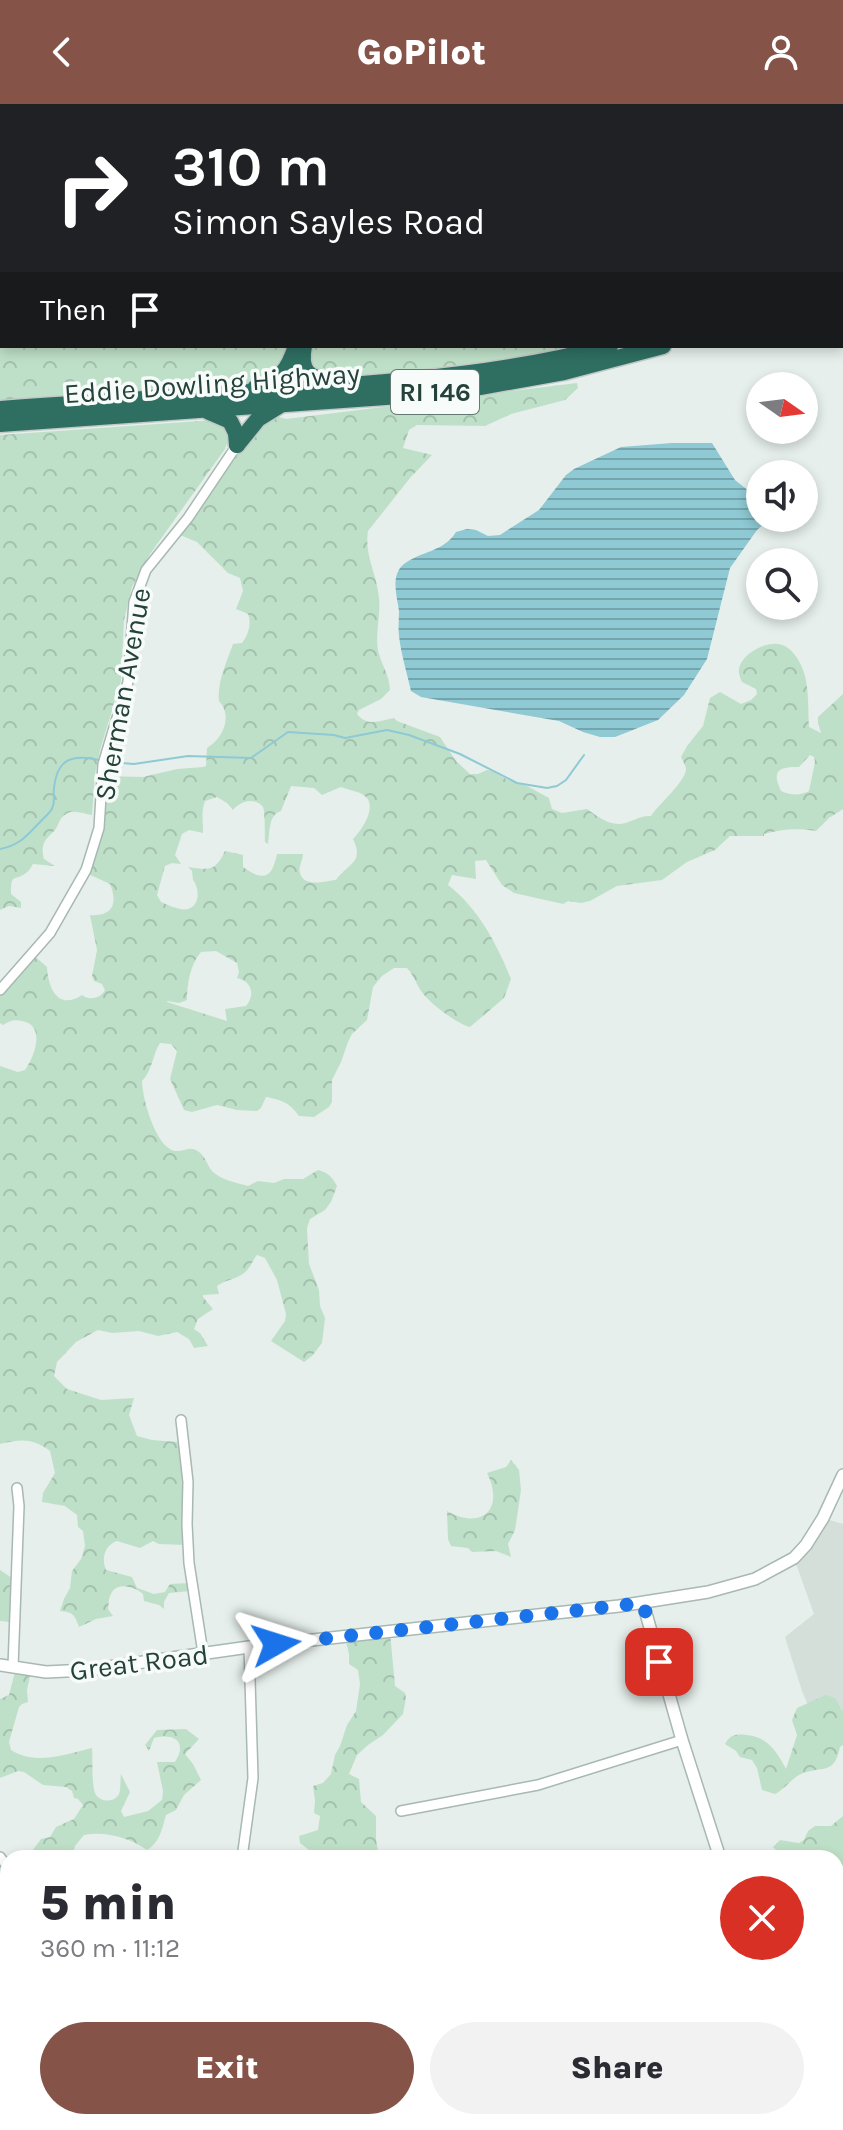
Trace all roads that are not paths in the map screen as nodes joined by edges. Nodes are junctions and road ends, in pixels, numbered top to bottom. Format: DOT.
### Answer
graph roads {
  1 [pos="295,348"];
  2 [pos="304,348"];
  3 [pos="601,348"];
  4 [pos="655,348"];
  5 [pos="349,385"];
  6 [pos="241,393"];
  7 [pos="281,404"];
  8 [pos="0,409"];
  9 [pos="204,410"];
  10 [pos="0,424"];
  11 [pos="237,445"];
  12 [pos="0,990"];
  13 [pos="181,1420"];
  14 [pos="843,1475"];
  15 [pos="17,1488"];
  16 [pos="643,1603"];
  17 [pos="249,1647"];
  18 [pos="203,1653"];
  19 [pos="0,1665"];
  20 [pos="13,1667"];
  21 [pos="682,1740"];
  22 [pos="401,1811"];
  23 [pos="243,1850"];
  24 [pos="717,1850"];
  1 -- 6 [label="highway"];
  2 -- 5 [label="highway"];
  3 -- 5 [label="highway, Eddie Dowling Highway / RI 146"];
  4 -- 7 [label="highway, Eddie Dowling Highway / RI 146"];
  5 -- 6 [label="highway, Eddie Dowling Highway / RI 146"];
  6 -- 8 [label="highway, Eddie Dowling Highway / RI 146"];
  7 -- 9 [label="highway, Eddie Dowling Highway / RI 146"];
  7 -- 11 [label="highway"];
  9 -- 10 [label="highway, Eddie Dowling Highway / RI 146"];
  9 -- 11 [label="highway"];
  11 -- 12 [label="street, Sherman Avenue"];
  13 -- 18 [label="street"];
  14 -- 16 [label="street, Great Road"];
  15 -- 20 [label="street"];
  16 -- 17 [label="street, Great Road"];
  16 -- 21 [label="street"];
  17 -- 18 [label="street, Great Road"];
  17 -- 23 [label="street"];
  18 -- 20 [label="street, Great Road"];
  19 -- 20 [label="street, Great Road"];
  21 -- 22 [label="street"];
  21 -- 24 [label="street"];
}
